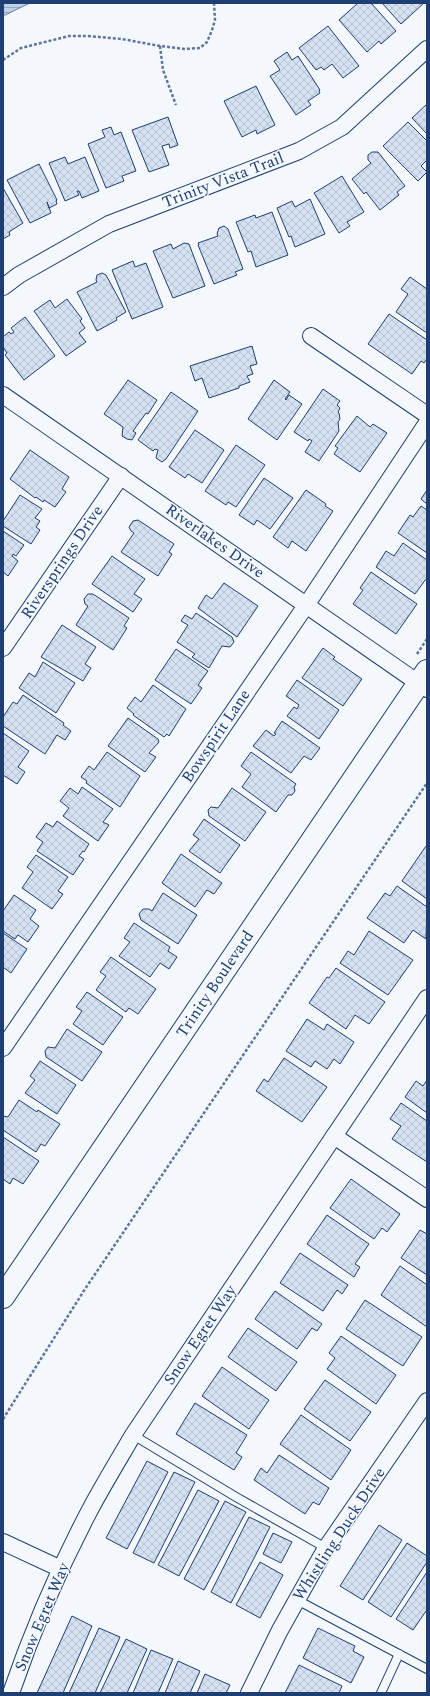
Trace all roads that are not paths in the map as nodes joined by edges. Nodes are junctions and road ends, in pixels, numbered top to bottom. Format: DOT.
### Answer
graph roads {
  1 [pos="427,49"];
  2 [pos="3,287"];
  3 [pos="311,336"];
  4 [pos="3,395"];
  5 [pos="427,415"];
  6 [pos="427,423"];
  7 [pos="121,476"];
  8 [pos="307,604"];
  9 [pos="3,648"];
  10 [pos="422,675"];
  11 [pos="427,998"];
  12 [pos="3,1048"];
  13 [pos="334,1136"];
  14 [pos="427,1199"];
  15 [pos="3,1297"];
  16 [pos="427,1401"];
  17 [pos="133,1436"];
  18 [pos="3,1542"];
  19 [pos="326,1548"];
  20 [pos="61,1569"];
  21 [pos="297,1600"];
  22 [pos="399,1654"];
  23 [pos="427,1670"];
  24 [pos="10,1693"];
  25 [pos="249,1693"];
  26 [pos="381,1693"];
  1 -- 2 [label="street, Trinity Vista Trail"];
  3 -- 5 [label="street"];
  4 -- 7 [label="street, Riverlakes Drive"];
  6 -- 8 [label="street, Bowspirit Lane"];
  7 -- 8 [label="street, Riverlakes Drive"];
  7 -- 9 [label="street, Riversprings Drive"];
  8 -- 10 [label="street, Riverlakes Drive"];
  8 -- 12 [label="street, Bowspirit Lane"];
  10 -- 15 [label="main road, Trinity Boulevard"];
  11 -- 13 [label="street, Snow Egret Way"];
  13 -- 14 [label="street"];
  13 -- 17 [label="street, Snow Egret Way"];
  16 -- 19 [label="street, Whistling Duck Drive"];
  17 -- 19 [label="lane"];
  17 -- 20 [label="street, Snow Egret Way"];
  18 -- 20 [label="street"];
  19 -- 21 [label="street, Whistling Duck Drive"];
  20 -- 24 [label="street, Snow Egret Way"];
  21 -- 22 [label="lane"];
  21 -- 25 [label="street, Whistling Duck Drive"];
  22 -- 23 [label="lane"];
  22 -- 26 [label="lane"];
}
